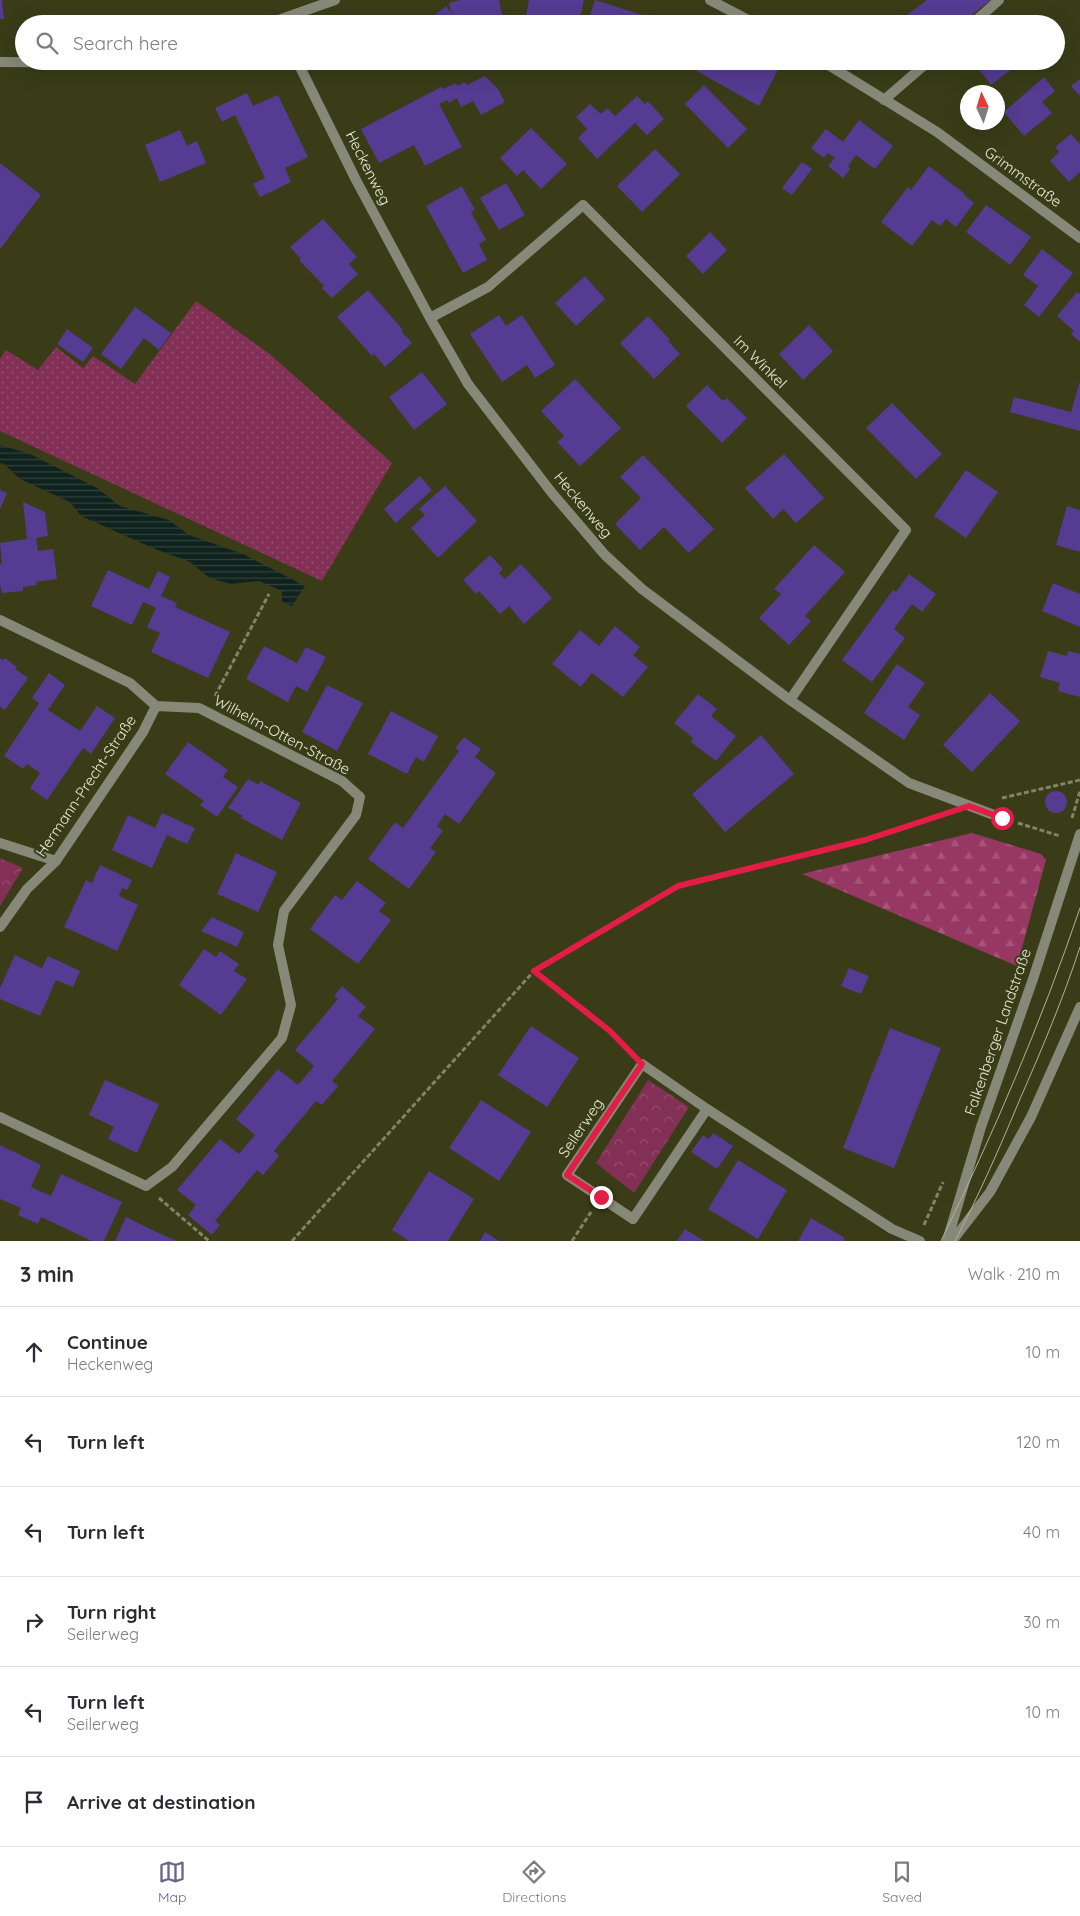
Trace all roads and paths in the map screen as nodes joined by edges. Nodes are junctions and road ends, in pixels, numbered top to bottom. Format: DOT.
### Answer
graph roads {
  1 [pos="335,0"];
  2 [pos="710,0"];
  3 [pos="999,0"];
  4 [pos="295,15"];
  5 [pos="739,15"];
  6 [pos="982,15"];
  7 [pos="0,62"];
  8 [pos="15,62"];
  9 [pos="301,70"];
  10 [pos="836,70"];
  11 [pos="919,70"];
  12 [pos="884,100"];
  13 [pos="1080,238"];
  14 [pos="430,318"];
  15 [pos="269,594"];
  16 [pos="0,620"];
  17 [pos="790,700"];
  18 [pos="156,706"];
  19 [pos="206,712"];
  20 [pos="1080,780"];
  21 [pos="969,806"];
  22 [pos="1002,818"];
  23 [pos="1080,834"];
  24 [pos="1065,838"];
  25 [pos="0,843"];
  26 [pos="56,861"];
  27 [pos="0,927"];
  28 [pos="534,971"];
  29 [pos="1080,1007"];
  30 [pos="642,1064"];
  31 [pos="707,1109"];
  32 [pos="0,1117"];
  33 [pos="146,1186"];
  34 [pos="601,1197"];
  35 [pos="209,1241"];
  36 [pos="292,1241"];
  37 [pos="572,1241"];
  38 [pos="920,1241"];
  39 [pos="947,1241"];
  40 [pos="952,1241"];
  1 -- 4 [label="street"];
  2 -- 5 [label="street"];
  3 -- 6 [label="street"];
  7 -- 8 [label="street"];
  9 -- 14 [label="street, Heckenweg"];
  10 -- 12 [label="street, Grimmstraße"];
  11 -- 12 [label="street"];
  12 -- 13 [label="street, Grimmstraße"];
  14 -- 17 [label="street, Heckenweg"];
  14 -- 17 [label="street, Im Winkel"];
  15 -- 19 [label="path"];
  16 -- 18 [label="street"];
  17 -- 21 [label="street, Heckenweg"];
  18 -- 19 [label="street, Wilhelm-Otten-Straße"];
  18 -- 26 [label="street, Hermann-Precht-Straße"];
  19 -- 33 [label="street, Wilhelm-Otten-Straße"];
  20 -- 21 [label="path"];
  21 -- 22 [label="street, Heckenweg"];
  21 -- 28 [label="path"];
  22 -- 24 [label="path"];
  23 -- 39 [label="street, Falkenberger Landstraße"];
  25 -- 26 [label="street"];
  26 -- 27 [label="street, Hermann-Precht-Straße"];
  28 -- 30 [label="path"];
  28 -- 36 [label="path"];
  29 -- 40 [label="street"];
  30 -- 31 [label="street"];
  30 -- 34 [label="street, Seilerweg"];
  31 -- 34 [label="street, Seilerweg"];
  31 -- 38 [label="street"];
  32 -- 33 [label="street"];
  33 -- 35 [label="path"];
  34 -- 37 [label="path"];
}
